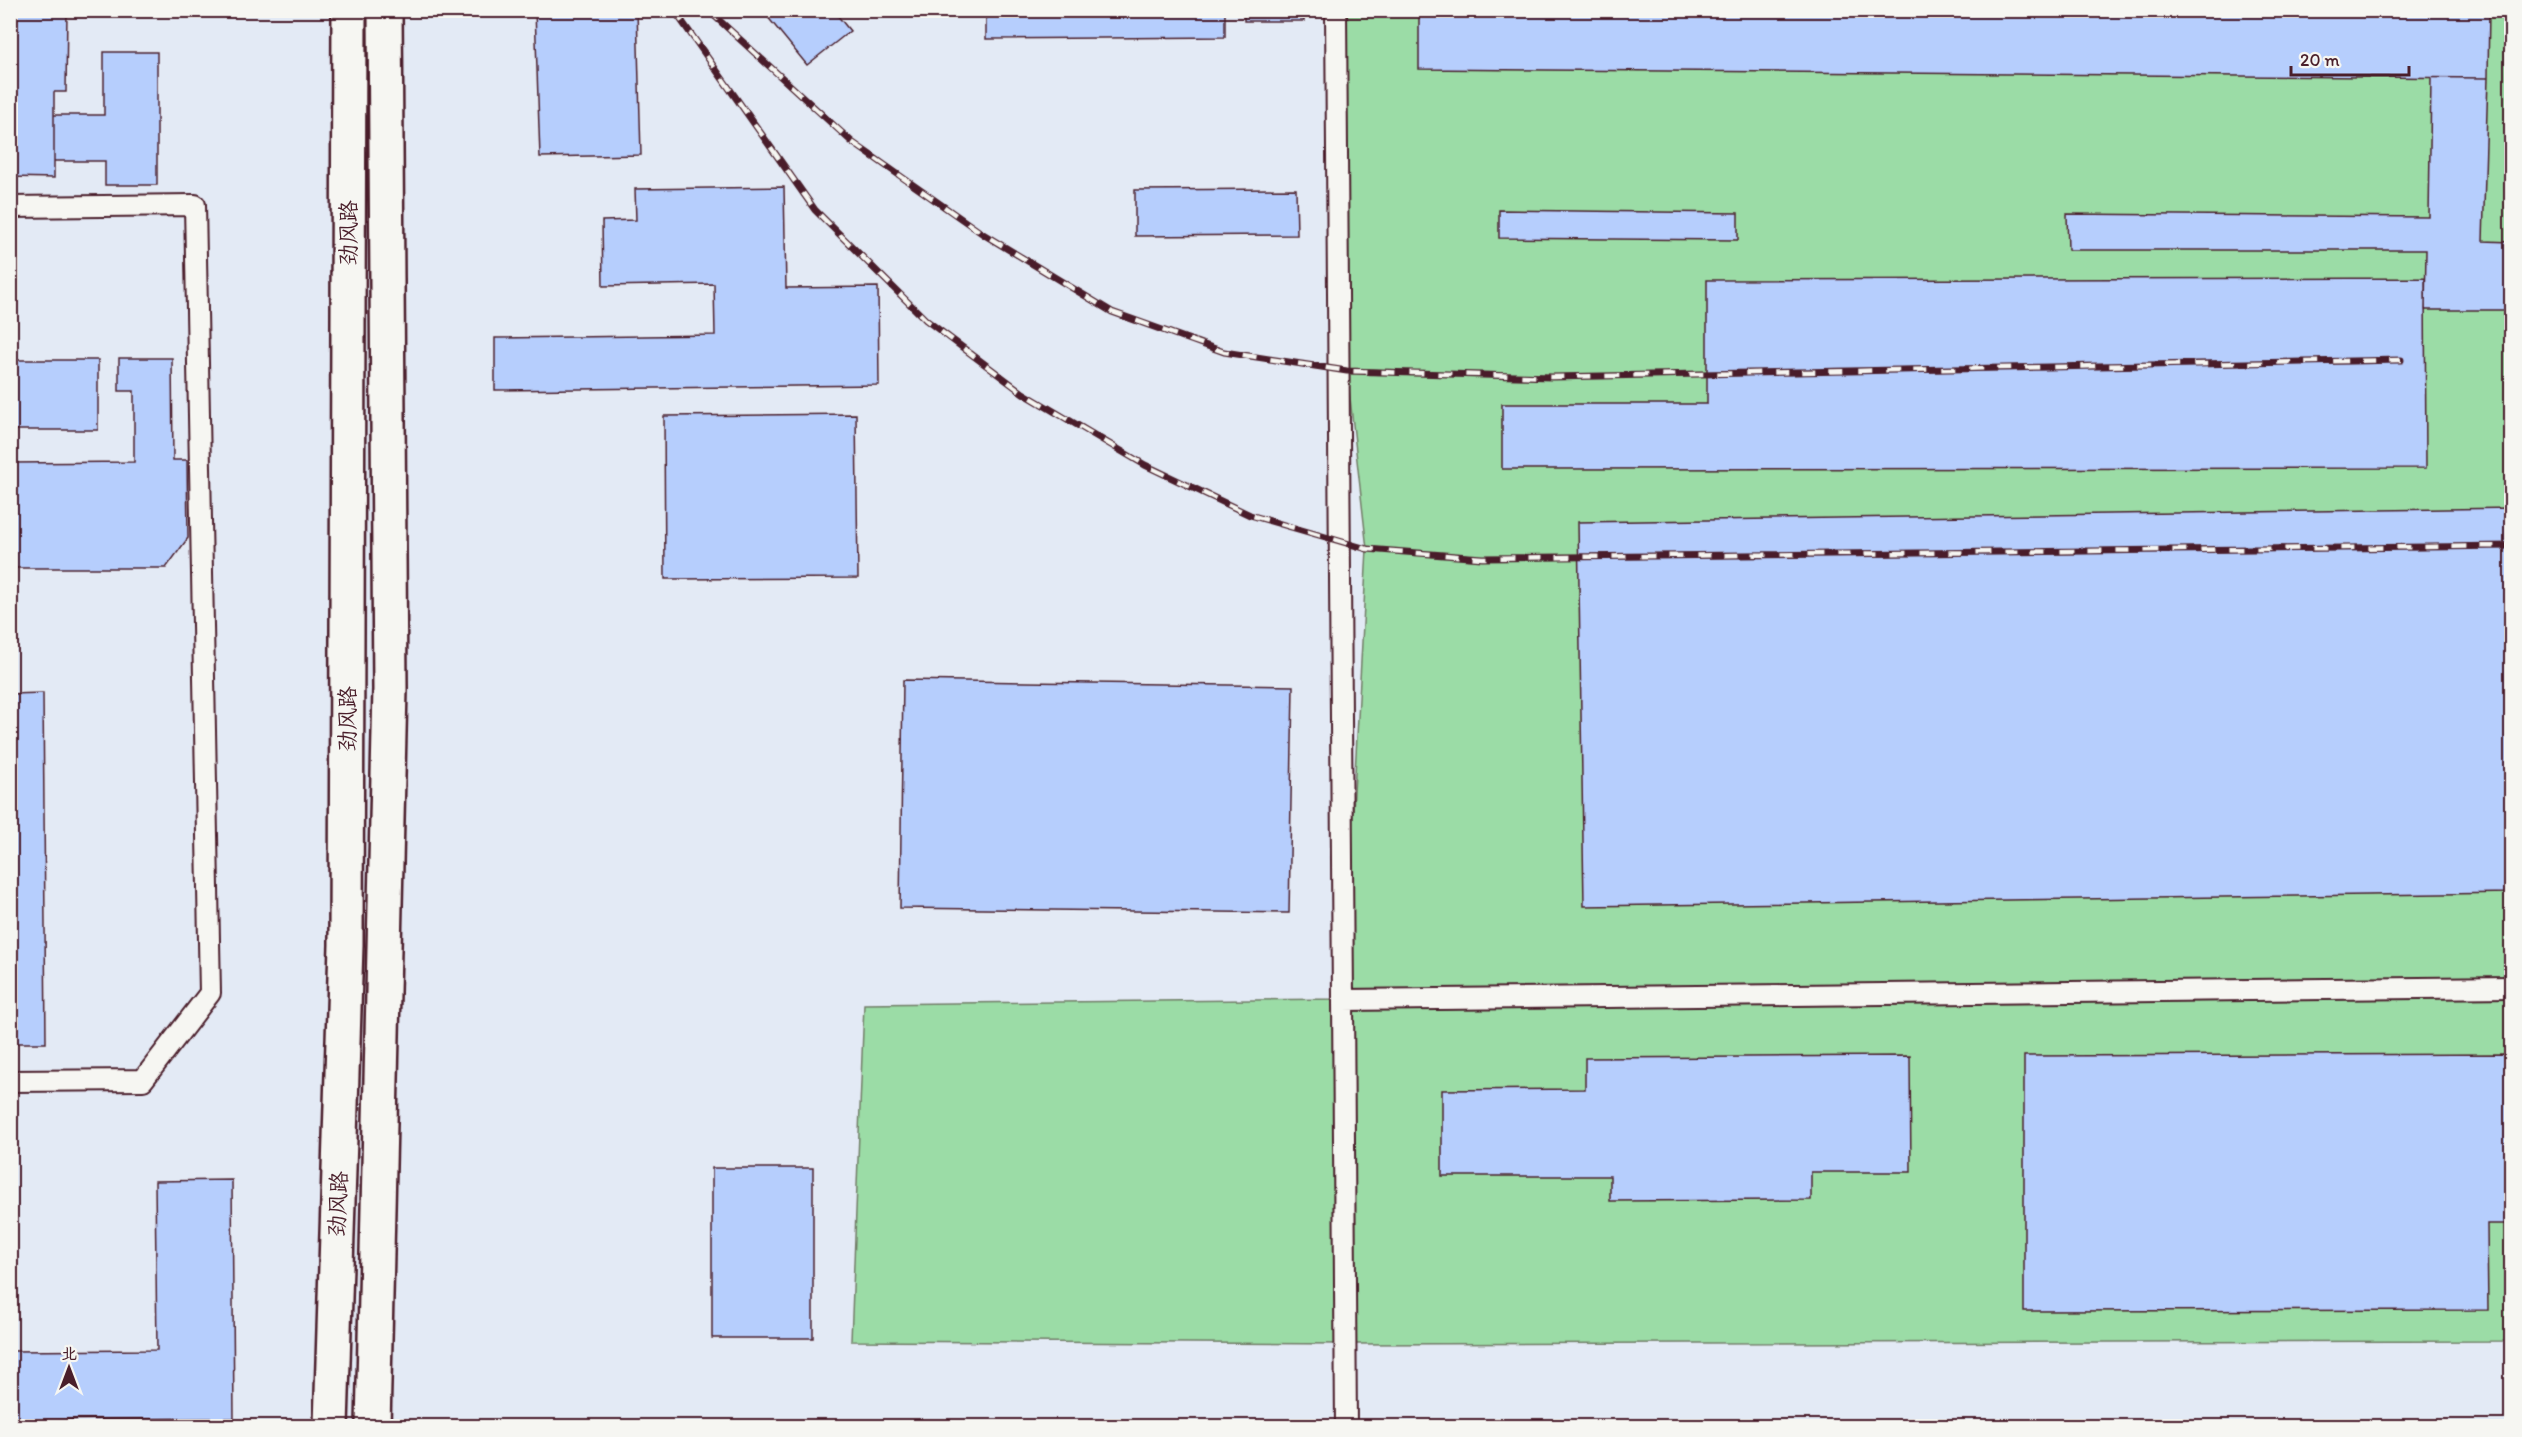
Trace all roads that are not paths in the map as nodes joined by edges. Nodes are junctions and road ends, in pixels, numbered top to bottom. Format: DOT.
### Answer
graph roads {
  1 [pos="349,10"];
  2 [pos="386,10"];
  3 [pos="1336,10"];
  4 [pos="10,207"];
  5 [pos="2511,987"];
  6 [pos="1343,1000"];
  7 [pos="10,1081"];
  8 [pos="331,1426"];
  9 [pos="373,1426"];
  10 [pos="1346,1426"];
  1 -- 8 [label="street, 劲风路"];
  2 -- 9 [label="street, 劲风路"];
  3 -- 6 [label="lane"];
  4 -- 7 [label="lane"];
  5 -- 6 [label="lane"];
  6 -- 10 [label="lane"];
}
